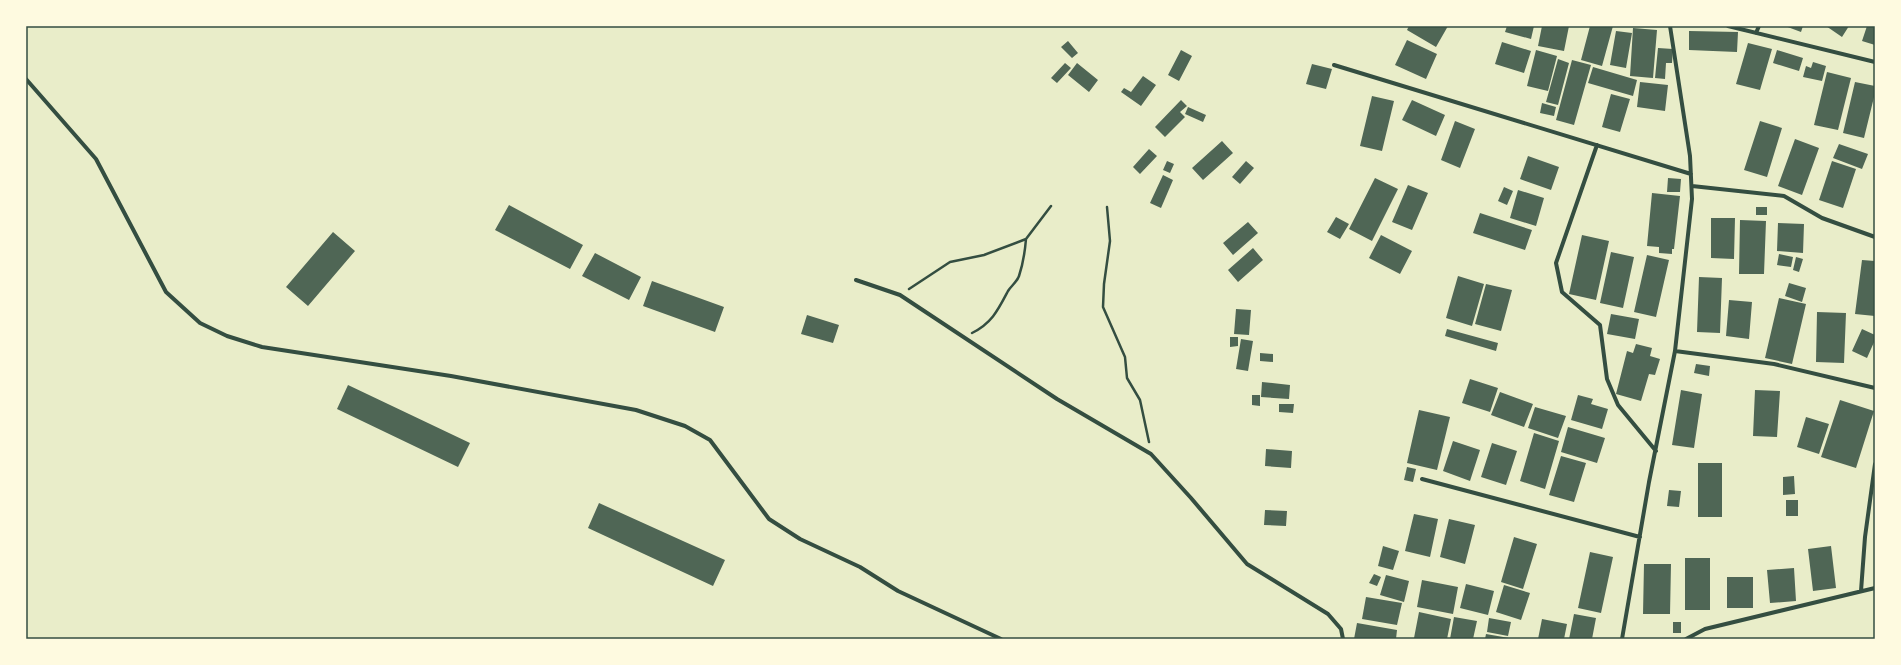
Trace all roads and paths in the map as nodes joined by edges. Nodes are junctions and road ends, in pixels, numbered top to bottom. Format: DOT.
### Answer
graph roads {
  1 [pos="1670,26"];
  2 [pos="1728,26"];
  3 [pos="1759,26"];
  4 [pos="1756,34"];
  5 [pos="1875,62"];
  6 [pos="1334,65"];
  7 [pos="26,80"];
  8 [pos="1597,145"];
  9 [pos="1691,174"];
  10 [pos="1692,186"];
  11 [pos="1051,206"];
  12 [pos="1107,207"];
  13 [pos="1875,237"];
  14 [pos="1026,239"];
  15 [pos="856,280"];
  16 [pos="900,295"];
  17 [pos="964,336"];
  18 [pos="1675,351"];
  19 [pos="1875,388"];
  20 [pos="1656,451"];
  21 [pos="1151,454"];
  22 [pos="1875,464"];
  23 [pos="1422,479"];
  24 [pos="1640,537"];
  25 [pos="1875,588"];
  26 [pos="1861,591"];
  27 [pos="1001,639"];
  28 [pos="1343,639"];
  29 [pos="1622,639"];
  30 [pos="1686,639"];
  1 -- 9 [label="street"];
  2 -- 4 [label="street"];
  3 -- 4 [label="street"];
  4 -- 5 [label="street"];
  6 -- 8 [label="street"];
  7 -- 27 [label="street"];
  8 -- 9 [label="street"];
  8 -- 20 [label="street"];
  9 -- 10 [label="street"];
  10 -- 13 [label="street"];
  10 -- 18 [label="street"];
  11 -- 14 [label="path"];
  12 -- 21 [label="path"];
  14 -- 16 [label="path"];
  14 -- 17 [label="path"];
  15 -- 16 [label="street"];
  16 -- 17 [label="street"];
  17 -- 21 [label="street"];
  18 -- 19 [label="street"];
  18 -- 20 [label="street"];
  20 -- 24 [label="street"];
  21 -- 28 [label="street"];
  22 -- 26 [label="street"];
  23 -- 24 [label="street"];
  24 -- 29 [label="street"];
  25 -- 26 [label="street"];
  26 -- 30 [label="street"];
}
